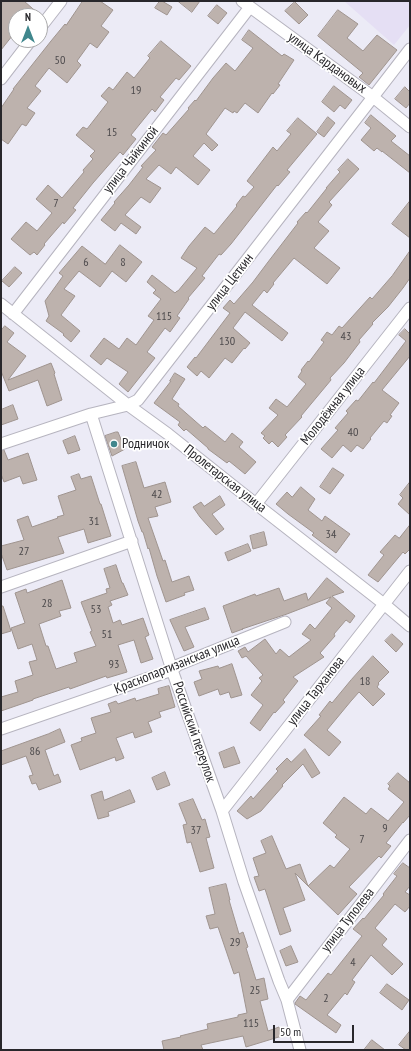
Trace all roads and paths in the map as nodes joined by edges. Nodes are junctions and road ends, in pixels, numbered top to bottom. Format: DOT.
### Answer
graph roads {
  1 [pos="61,1"];
  2 [pos="246,4"];
  3 [pos="48,18"];
  4 [pos="25,48"];
  5 [pos="410,49"];
  6 [pos="1,79"];
  7 [pos="373,97"];
  8 [pos="410,128"];
  9 [pos="1,304"];
  10 [pos="410,308"];
  11 [pos="14,314"];
  12 [pos="128,405"];
  13 [pos="91,414"];
  14 [pos="1,444"];
  15 [pos="256,504"];
  16 [pos="132,541"];
  17 [pos="410,571"];
  18 [pos="1,587"];
  19 [pos="384,604"];
  20 [pos="285,622"];
  21 [pos="410,626"];
  22 [pos="172,670"];
  23 [pos="1,729"];
  24 [pos="222,811"];
  25 [pos="410,840"];
  26 [pos="287,1000"];
  27 [pos="300,1050"];
  1 -- 3 [label="street"];
  2 -- 7 [label="street, улица Кардановых"];
  2 -- 11 [label="street, улица Чайкиной"];
  4 -- 6 [label="street"];
  5 -- 7 [label="street, улица Цеткин"];
  7 -- 8 [label="street, улица Кардановых"];
  7 -- 12 [label="street, улица Цеткин"];
  9 -- 11 [label="street, Пролетарская улица"];
  10 -- 15 [label="street, Молодёжная улица"];
  11 -- 12 [label="street, Пролетарская улица"];
  12 -- 13 [label="street, улица Цеткин"];
  12 -- 15 [label="street, Пролетарская улица"];
  13 -- 14 [label="street, улица Цеткин"];
  13 -- 16 [label="street, Российский переулок"];
  15 -- 19 [label="street, Пролетарская улица"];
  16 -- 18 [label="street"];
  16 -- 22 [label="street, Российский переулок"];
  17 -- 19 [label="street, улица Тарханова"];
  19 -- 21 [label="street, Пролетарская улица"];
  19 -- 24 [label="street, улица Тарханова"];
  20 -- 22 [label="street, Краснопартизанская улица"];
  22 -- 23 [label="street, Краснопартизанская улица"];
  22 -- 24 [label="street, Российский переулок"];
  24 -- 26 [label="street, Российский переулок"];
  25 -- 26 [label="street, улица Туполева"];
  26 -- 27 [label="street, Российский переулок"];
}
